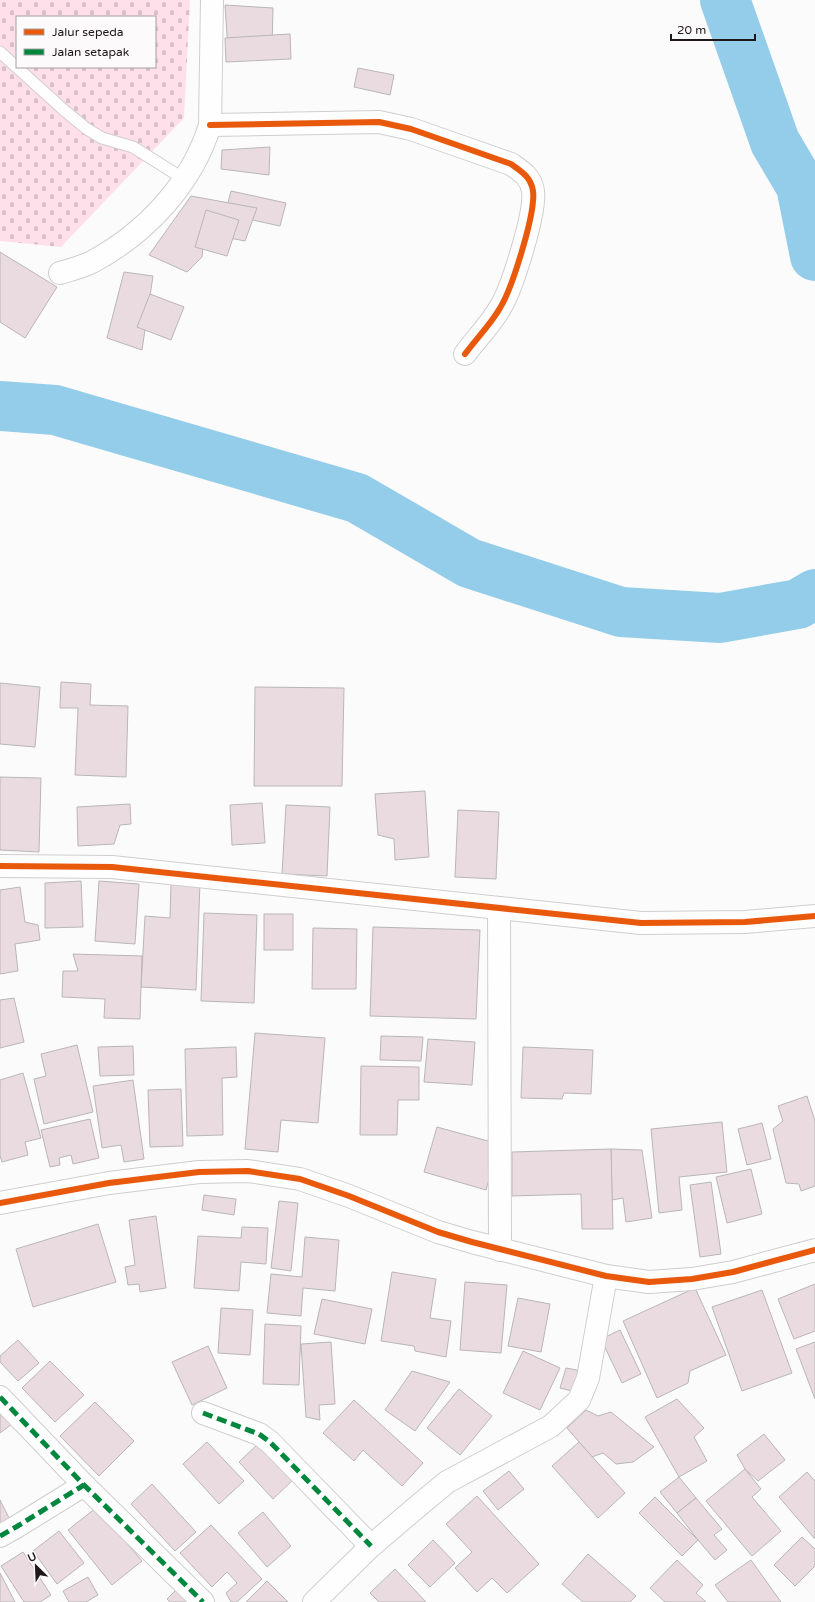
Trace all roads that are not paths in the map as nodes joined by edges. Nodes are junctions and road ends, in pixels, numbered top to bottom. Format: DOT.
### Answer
graph roads {
  1 [pos="212,0"];
  2 [pos="0,52"];
  3 [pos="16,67"];
  4 [pos="18,68"];
  5 [pos="210,125"];
  6 [pos="184,179"];
  7 [pos="60,273"];
  8 [pos="465,354"];
  9 [pos="0,866"];
  10 [pos="499,908"];
  11 [pos="815,916"];
  12 [pos="0,1203"];
  13 [pos="500,1250"];
  14 [pos="815,1250"];
  15 [pos="606,1276"];
  16 [pos="0,1397"];
  17 [pos="203,1412"];
  18 [pos="84,1485"];
  19 [pos="0,1536"];
  20 [pos="371,1546"];
  21 [pos="203,1602"];
  22 [pos="314,1602"];
  1 -- 5 [label="street"];
  2 -- 3 [label="lane"];
  4 -- 6 [label="lane"];
  5 -- 6 [label="street"];
  5 -- 8 [label="street"];
  6 -- 7 [label="street"];
  9 -- 10 [label="street"];
  10 -- 11 [label="street"];
  10 -- 13 [label="street"];
  12 -- 13 [label="street"];
  13 -- 15 [label="street"];
  14 -- 15 [label="street"];
  15 -- 20 [label="street"];
  16 -- 18 [label="street"];
  17 -- 20 [label="street"];
  18 -- 19 [label="street"];
  18 -- 21 [label="street"];
  20 -- 22 [label="street"];
}
